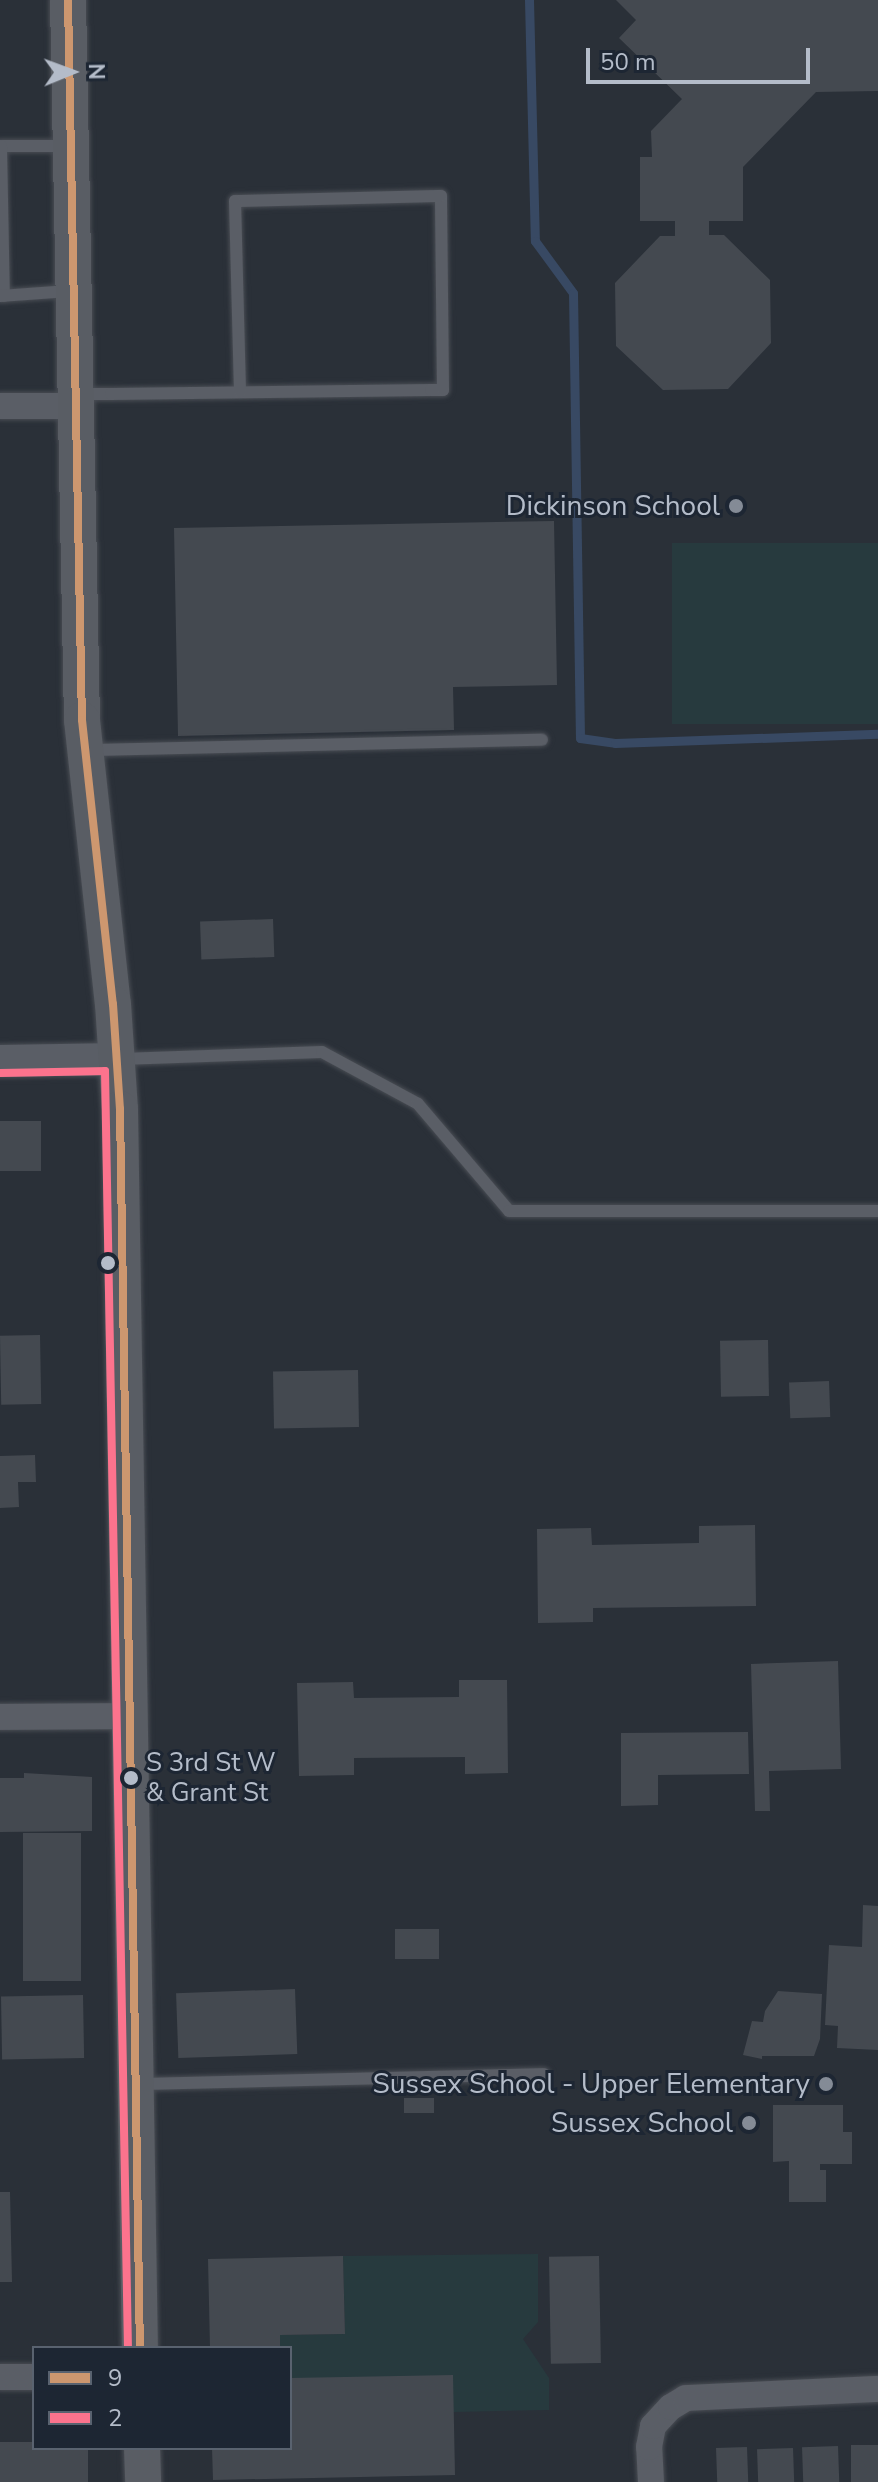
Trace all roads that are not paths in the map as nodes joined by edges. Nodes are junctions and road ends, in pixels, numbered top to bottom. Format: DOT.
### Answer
graph roads {
  1 [pos="68,0"];
  2 [pos="1,146"];
  3 [pos="71,146"];
  4 [pos="73,291"];
  5 [pos="2,296"];
  6 [pos="240,392"];
  7 [pos="76,400"];
  8 [pos="0,406"];
  9 [pos="542,740"];
  10 [pos="86,750"];
  11 [pos="117,1059"];
  12 [pos="0,1061"];
  13 [pos="878,1211"];
  14 [pos="129,1716"];
  15 [pos="0,1717"];
  16 [pos="544,2074"];
  17 [pos="136,2084"];
  18 [pos="140,2346"];
  19 [pos="0,2377"];
  20 [pos="32,2377"];
  21 [pos="878,2389"];
  22 [pos="142,2450"];
  23 [pos="143,2482"];
  24 [pos="651,2482"];
  1 -- 3 [label="main road"];
  2 -- 3 [label="lane"];
  2 -- 5 [label="lane"];
  3 -- 4 [label="main road"];
  4 -- 5 [label="lane"];
  4 -- 7 [label="main road"];
  6 -- 6 [label="lane"];
  6 -- 7 [label="lane"];
  7 -- 8 [label="street"];
  7 -- 10 [label="main road"];
  9 -- 10 [label="lane"];
  10 -- 11 [label="main road"];
  11 -- 12 [label="street"];
  11 -- 13 [label="lane"];
  11 -- 14 [label="main road"];
  14 -- 15 [label="street"];
  14 -- 17 [label="main road"];
  16 -- 17 [label="lane"];
  17 -- 18 [label="main road"];
  19 -- 20 [label="street"];
  21 -- 24 [label="street"];
  22 -- 23 [label="main road"];
}
